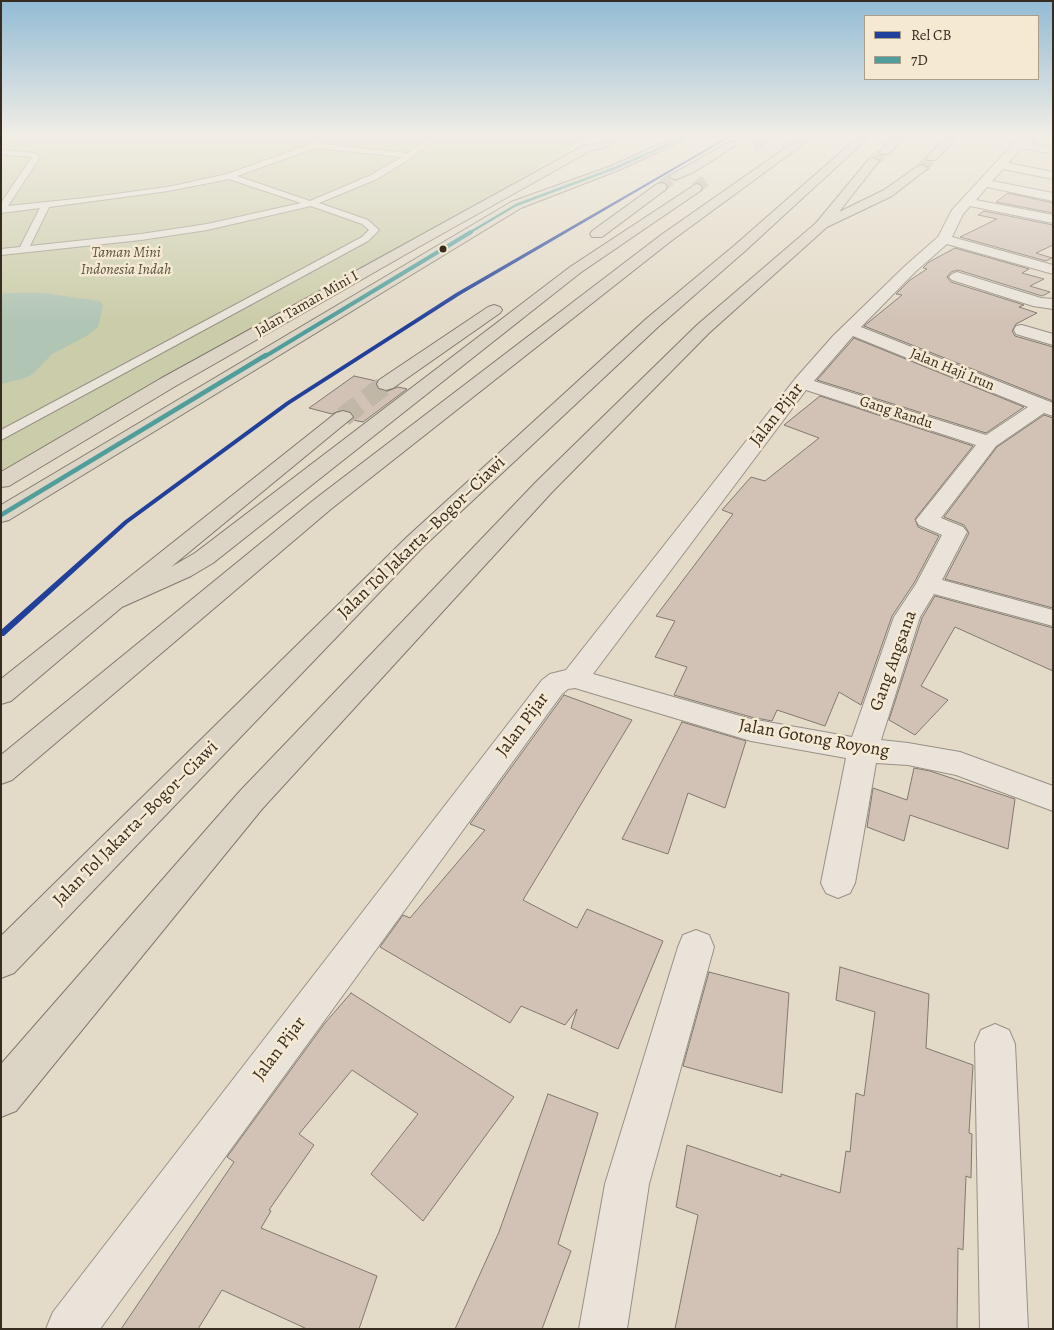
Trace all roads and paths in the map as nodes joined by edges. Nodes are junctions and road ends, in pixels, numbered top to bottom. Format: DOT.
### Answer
graph roads {
  1 [pos="9,199"];
  2 [pos="91,199"];
  3 [pos="296,199"];
  4 [pos="321,199"];
  5 [pos="495,199"];
  6 [pos="526,199"];
  7 [pos="532,199"];
  8 [pos="645,199"];
  9 [pos="680,199"];
  10 [pos="721,199"];
  11 [pos="795,199"];
  12 [pos="843,199"];
  13 [pos="876,199"];
  14 [pos="970,199"];
  15 [pos="967,202"];
  16 [pos="310,204"];
  17 [pos="46,205"];
  18 [pos="516,205"];
  19 [pos="2,210"];
  20 [pos="1053,219"];
  21 [pos="821,226"];
  22 [pos="944,238"];
  23 [pos="589,241"];
  24 [pos="24,250"];
  25 [pos="1,252"];
  26 [pos="1053,266"];
  27 [pos="1053,270"];
  28 [pos="957,277"];
  29 [pos="509,300"];
  30 [pos="1053,304"];
  31 [pos="851,330"];
  32 [pos="1022,330"];
  33 [pos="1053,340"];
  34 [pos="802,383"];
  35 [pos="386,384"];
  36 [pos="1047,408"];
  37 [pos="343,417"];
  38 [pos="1,436"];
  39 [pos="989,442"];
  40 [pos="1,481"];
  41 [pos="1,515"];
  42 [pos="928,584"];
  43 [pos="113,601"];
  44 [pos="1053,618"];
  45 [pos="575,678"];
  46 [pos="1,694"];
  47 [pos="863,750"];
  48 [pos="1,772"];
  49 [pos="1053,799"];
  50 [pos="838,883"];
  51 [pos="696,947"];
  52 [pos="1,961"];
  53 [pos="995,1044"];
  54 [pos="1,1096"];
  55 [pos="70,1329"];
  56 [pos="603,1329"];
  57 [pos="1004,1329"];
  1 -- 19 [label="lane"];
  2 -- 17 [label="lane"];
  3 -- 16 [label="lane"];
  4 -- 16 [label="lane"];
  5 -- 40 [label="main road, Jalan Taman Mini I"];
  6 -- 18 [label="main road"];
  7 -- 18 [label="main road, Jalan Taman Mini I"];
  8 -- 23 [label="main road"];
  9 -- 43 [label="main road"];
  10 -- 48 [label="main road"];
  11 -- 52 [label="main road, Jalan Tol Jakarta–Bogor–Ciawi"];
  12 -- 21 [label="main road"];
  13 -- 21 [label="main road"];
  14 -- 15 [label="street, Jalan Pijar"];
  15 -- 20 [label="street"];
  15 -- 22 [label="street, Jalan Pijar"];
  16 -- 24 [label="lane"];
  16 -- 38 [label="lane"];
  17 -- 19 [label="lane"];
  17 -- 24 [label="lane"];
  18 -- 41 [label="main road, Jalan Taman Mini I"];
  21 -- 54 [label="main road"];
  22 -- 26 [label="street"];
  22 -- 27 [label="street"];
  22 -- 31 [label="street, Jalan Pijar"];
  24 -- 25 [label="lane"];
  28 -- 30 [label="street"];
  29 -- 35 [label="main road"];
  31 -- 34 [label="street, Jalan Pijar"];
  31 -- 36 [label="street, Jalan Haji Irun"];
  32 -- 33 [label="street"];
  34 -- 39 [label="street, Gang Randu"];
  34 -- 45 [label="street, Jalan Pijar"];
  36 -- 39 [label="street"];
  37 -- 43 [label="main road"];
  39 -- 42 [label="street, Gang Angsana"];
  42 -- 44 [label="street"];
  42 -- 47 [label="street, Gang Angsana"];
  43 -- 46 [label="main road"];
  45 -- 47 [label="street, Jalan Gotong Royong"];
  45 -- 55 [label="street, Jalan Pijar"];
  47 -- 49 [label="street, Jalan Gotong Royong"];
  47 -- 50 [label="street, Gang Angsana"];
  51 -- 56 [label="street"];
  53 -- 57 [label="street"];
}
